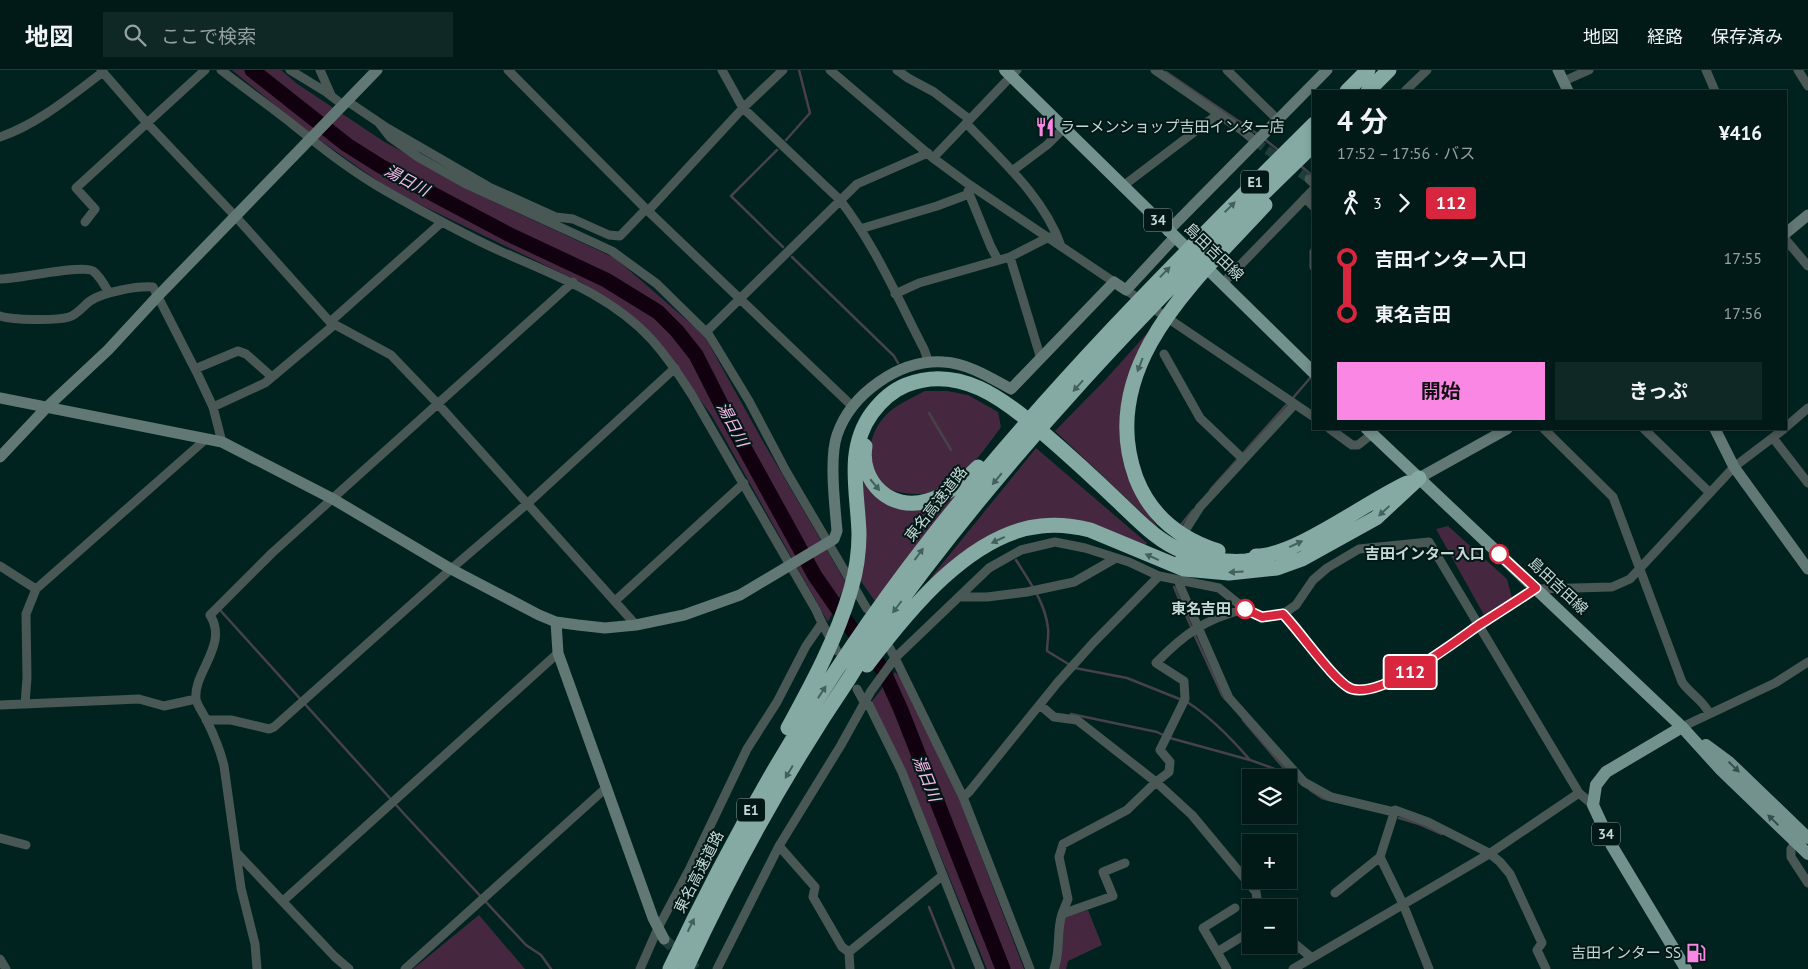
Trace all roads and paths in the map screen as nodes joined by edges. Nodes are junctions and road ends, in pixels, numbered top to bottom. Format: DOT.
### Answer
graph roads {
  1 [pos="205,70"];
  2 [pos="221,70"];
  3 [pos="290,70"];
  4 [pos="320,70"];
  5 [pos="377,70"];
  6 [pos="722,70"];
  7 [pos="783,70"];
  8 [pos="830,70"];
  9 [pos="897,70"];
  10 [pos="1155,70"];
  11 [pos="1227,70"];
  12 [pos="1327,70"];
  13 [pos="1427,70"];
  14 [pos="1558,70"];
  15 [pos="1589,70"];
  16 [pos="1706,70"];
  17 [pos="1798,70"];
  18 [pos="102,71"];
  19 [pos="510,71"];
  20 [pos="1011,72"];
  21 [pos="1379,73"];
  22 [pos="1566,86"];
  23 [pos="1808,86"];
  24 [pos="1348,90"];
  25 [pos="1369,90"];
  26 [pos="1407,90"];
  27 [pos="1715,90"];
  28 [pos="332,96"];
  29 [pos="344,104"];
  30 [pos="743,108"];
  31 [pos="1218,114"];
  32 [pos="1278,120"];
  33 [pos="968,121"];
  34 [pos="147,123"];
  35 [pos="379,123"];
  36 [pos="1312,126"];
  37 [pos="1064,128"];
  38 [pos="0,137"];
  39 [pos="1259,138"];
  40 [pos="311,140"];
  41 [pos="1312,146"];
  42 [pos="1312,154"];
  43 [pos="931,156"];
  44 [pos="1012,171"];
  45 [pos="966,183"];
  46 [pos="1122,186"];
  47 [pos="1312,191"];
  48 [pos="969,194"];
  49 [pos="1305,198"];
  50 [pos="840,200"];
  51 [pos="1312,205"];
  52 [pos="647,210"];
  53 [pos="1808,215"];
  54 [pos="236,217"];
  55 [pos="85,222"];
  56 [pos="442,222"];
  57 [pos="860,229"];
  58 [pos="1787,232"];
  59 [pos="1172,234"];
  60 [pos="615,236"];
  61 [pos="1049,238"];
  62 [pos="1787,241"];
  63 [pos="1061,246"];
  64 [pos="612,250"];
  65 [pos="1205,250"];
  66 [pos="1010,257"];
  67 [pos="998,260"];
  68 [pos="1808,266"];
  69 [pos="0,279"];
  70 [pos="573,282"];
  71 [pos="1114,282"];
  72 [pos="1222,284"];
  73 [pos="1126,290"];
  74 [pos="109,293"];
  75 [pos="895,294"];
  76 [pos="157,297"];
  77 [pos="741,298"];
  78 [pos="1141,307"];
  79 [pos="0,316"];
  80 [pos="332,324"];
  81 [pos="706,332"];
  82 [pos="1164,354"];
  83 [pos="1041,359"];
  84 [pos="929,363"];
  85 [pos="674,368"];
  86 [pos="195,369"];
  87 [pos="1312,369"];
  88 [pos="272,377"];
  89 [pos="0,398"];
  90 [pos="1294,403"];
  91 [pos="438,404"];
  92 [pos="852,406"];
  93 [pos="46,407"];
  94 [pos="213,407"];
  95 [pos="1044,407"];
  96 [pos="1808,408"];
  97 [pos="1312,416"];
  98 [pos="1787,426"];
  99 [pos="1331,430"];
  100 [pos="1505,430"];
  101 [pos="1545,430"];
  102 [pos="1645,430"];
  103 [pos="1715,430"];
  104 [pos="1783,430"];
  105 [pos="1370,431"];
  106 [pos="1018,436"];
  107 [pos="1773,438"];
  108 [pos="206,439"];
  109 [pos="222,442"];
  110 [pos="1240,456"];
  111 [pos="0,457"];
  112 [pos="1734,468"];
  113 [pos="1419,478"];
  114 [pos="744,483"];
  115 [pos="1808,483"];
  116 [pos="1709,492"];
  117 [pos="332,499"];
  118 [pos="528,503"];
  119 [pos="1186,529"];
  120 [pos="829,543"];
  121 [pos="1266,556"];
  122 [pos="1116,558"];
  123 [pos="792,565"];
  124 [pos="0,566"];
  125 [pos="1639,568"];
  126 [pos="1808,568"];
  127 [pos="451,569"];
  128 [pos="1216,572"];
  129 [pos="1159,576"];
  130 [pos="1179,580"];
  131 [pos="1536,588"];
  132 [pos="36,589"];
  133 [pos="959,598"];
  134 [pos="615,601"];
  135 [pos="1245,609"];
  136 [pos="1283,614"];
  137 [pos="556,622"];
  138 [pos="822,623"];
  139 [pos="636,625"];
  140 [pos="1479,625"];
  141 [pos="1197,628"];
  142 [pos="877,631"];
  143 [pos="558,653"];
  144 [pos="836,654"];
  145 [pos="894,660"];
  146 [pos="1808,662"];
  147 [pos="856,680"];
  148 [pos="196,699"];
  149 [pos="864,702"];
  150 [pos="25,704"];
  151 [pos="0,705"];
  152 [pos="1040,705"];
  153 [pos="1709,713"];
  154 [pos="206,720"];
  155 [pos="1682,727"];
  156 [pos="1156,782"];
  157 [pos="607,787"];
  158 [pos="1578,793"];
  159 [pos="963,798"];
  160 [pos="1593,805"];
  161 [pos="1394,812"];
  162 [pos="0,838"];
  163 [pos="1802,840"];
  164 [pos="26,845"];
  165 [pos="779,846"];
  166 [pos="236,851"];
  167 [pos="1808,854"];
  168 [pos="1487,855"];
  169 [pos="1380,857"];
  170 [pos="1125,863"];
  171 [pos="943,875"];
  172 [pos="1808,883"];
  173 [pos="1335,893"];
  174 [pos="1257,899"];
  175 [pos="283,901"];
  176 [pos="1403,904"];
  177 [pos="1235,908"];
  178 [pos="1062,914"];
  179 [pos="658,928"];
  180 [pos="1242,937"];
  181 [pos="664,939"];
  182 [pos="1297,946"];
  183 [pos="849,952"];
  184 [pos="1217,952"];
  185 [pos="1312,958"];
  186 [pos="0,959"];
  187 [pos="6,969"];
  188 [pos="257,969"];
  189 [pos="348,969"];
  190 [pos="405,969"];
  191 [pos="640,969"];
  192 [pos="670,969"];
  193 [pos="686,969"];
  194 [pos="717,969"];
  195 [pos="850,969"];
  196 [pos="980,969"];
  197 [pos="1030,969"];
  198 [pos="1054,969"];
  199 [pos="1228,969"];
  200 [pos="1293,969"];
  201 [pos="1429,969"];
  202 [pos="1546,969"];
  203 [pos="1686,969"];
  1 -- 34 [label="street"];
  2 -- 40 [label="street"];
  3 -- 28 [label="street"];
  4 -- 28 [label="street"];
  5 -- 29 [label="street"];
  6 -- 30 [label="street"];
  7 -- 30 [label="street"];
  8 -- 43 [label="street"];
  9 -- 33 [label="street"];
  10 -- 31 [label="street"];
  11 -- 32 [label="street"];
  12 -- 32 [label="street"];
  13 -- 26 [label="street"];
  14 -- 22 [label="street"];
  15 -- 22 [label="street"];
  16 -- 27 [label="street"];
  17 -- 23 [label="street"];
  18 -- 34 [label="street"];
  18 -- 38 [label="street"];
  19 -- 52 [label="street"];
  20 -- 33 [label="street"];
  20 -- 37 [label="main road, 島田吉田線 / 34"];
  21 -- 24 [label="highway"];
  21 -- 25 [label="highway"];
  28 -- 29 [label="street"];
  29 -- 35 [label="street"];
  29 -- 40 [label="street"];
  30 -- 50 [label="street"];
  30 -- 52 [label="street"];
  31 -- 39 [label="street"];
  31 -- 46 [label="street"];
  32 -- 39 [label="street"];
  33 -- 43 [label="street"];
  33 -- 44 [label="street"];
  34 -- 54 [label="street"];
  34 -- 55 [label="street"];
  35 -- 60 [label="street"];
  35 -- 64 [label="street"];
  65 -- 36 [label="highway, 東名高速道路 / E1, one-way"];
  37 -- 44 [label="street"];
  37 -- 46 [label="main road, 島田吉田線 / 34"];
  39 -- 59 [label="street"];
  40 -- 54 [label="street"];
  40 -- 56 [label="street"];
  41 -- 65 [label="highway, 東名高速道路 / E1"];
  42 -- 65 [label="highway"];
  43 -- 45 [label="street"];
  43 -- 50 [label="street"];
  44 -- 63 [label="street"];
  45 -- 48 [label="street"];
  45 -- 61 [label="street"];
  46 -- 59 [label="main road, 島田吉田線 / 34"];
  47 -- 49 [label="street"];
  48 -- 57 [label="street"];
  48 -- 67 [label="street"];
  49 -- 51 [label="street"];
  49 -- 72 [label="street"];
  50 -- 57 [label="street"];
  50 -- 77 [label="street"];
  52 -- 60 [label="street"];
  52 -- 77 [label="street"];
  53 -- 58 [label="street"];
  54 -- 76 [label="street"];
  54 -- 80 [label="street"];
  56 -- 70 [label="street"];
  56 -- 80 [label="street"];
  57 -- 75 [label="street"];
  59 -- 72 [label="main road, 島田吉田線 / 34"];
  59 -- 73 [label="street"];
  60 -- 64 [label="street"];
  61 -- 63 [label="street"];
  61 -- 66 [label="street"];
  62 -- 68 [label="street"];
  63 -- 71 [label="street"];
  64 -- 81 [label="street"];
  65 -- 78 [label="highway, 東名高速道路 / E1"];
  65 -- 121 [label="highway, one-way"];
  66 -- 67 [label="street"];
  66 -- 83 [label="street"];
  67 -- 75 [label="street"];
  69 -- 74 [label="street"];
  70 -- 85 [label="street"];
  70 -- 91 [label="street"];
  71 -- 73 [label="street"];
  71 -- 83 [label="street"];
  72 -- 87 [label="main road, 島田吉田線 / 34"];
  73 -- 90 [label="street"];
  74 -- 76 [label="street"];
  74 -- 79 [label="street"];
  75 -- 84 [label="street"];
  76 -- 86 [label="street"];
  76 -- 93 [label="street"];
  77 -- 81 [label="street"];
  77 -- 92 [label="street"];
  78 -- 95 [label="highway, 東名高速道路 / E1, one-way"];
  78 -- 95 [label="highway, 東名高速道路 / E1"];
  80 -- 88 [label="street"];
  80 -- 91 [label="street"];
  81 -- 120 [label="street"];
  82 -- 110 [label="street"];
  83 -- 84 [label="street"];
  84 -- 92 [label="street"];
  85 -- 114 [label="street"];
  85 -- 118 [label="street"];
  86 -- 88 [label="street"];
  86 -- 94 [label="street"];
  88 -- 94 [label="street"];
  89 -- 93 [label="street"];
  90 -- 97 [label="street"];
  90 -- 110 [label="street"];
  91 -- 117 [label="street"];
  91 -- 118 [label="street"];
  92 -- 120 [label="street"];
  93 -- 108 [label="street"];
  93 -- 111 [label="street"];
  94 -- 109 [label="street"];
  95 -- 106 [label="highway, 東名高速道路 / E1"];
  95 -- 106 [label="highway"];
  96 -- 98 [label="street"];
  99 -- 105 [label="street"];
  100 -- 113 [label="street"];
  101 -- 125 [label="street"];
  102 -- 116 [label="street"];
  103 -- 112 [label="street"];
  104 -- 107 [label="street"];
  105 -- 113 [label="main road, 島田吉田線"];
  128 -- 106 [label="highway, one-way"];
  106 -- 142 [label="highway, 東名高速道路 / E1"];
  107 -- 112 [label="street"];
  107 -- 115 [label="street"];
  108 -- 109 [label="street"];
  108 -- 132 [label="street"];
  109 -- 117 [label="street"];
  110 -- 119 [label="street"];
  112 -- 116 [label="street"];
  112 -- 126 [label="street"];
  121 -- 113 [label="highway, one-way"];
  113 -- 128 [label="highway, one-way"];
  113 -- 131 [label="main road, 島田吉田線"];
  114 -- 123 [label="street"];
  114 -- 134 [label="street"];
  116 -- 125 [label="street"];
  117 -- 127 [label="street"];
  117 -- 148 [label="street"];
  118 -- 127 [label="street"];
  118 -- 134 [label="street"];
  120 -- 123 [label="street"];
  120 -- 142 [label="street"];
  121 -- 144 [label="highway"];
  122 -- 129 [label="street"];
  122 -- 133 [label="street"];
  122 -- 133 [label="street"];
  123 -- 138 [label="street"];
  123 -- 139 [label="street"];
  124 -- 132 [label="street"];
  125 -- 131 [label="street"];
  125 -- 153 [label="street"];
  127 -- 137 [label="street"];
  127 -- 154 [label="street"];
  128 -- 142 [label="highway, one-way"];
  129 -- 130 [label="street"];
  129 -- 152 [label="street"];
  130 -- 135 [label="street"];
  130 -- 141 [label="street"];
  131 -- 140 [label="street"];
  131 -- 155 [label="main road, 島田吉田線"];
  132 -- 150 [label="street"];
  133 -- 145 [label="street"];
  134 -- 139 [label="street"];
  135 -- 136 [label="street"];
  135 -- 141 [label="street"];
  136 -- 140 [label="street"];
  136 -- 140 [label="street"];
  137 -- 139 [label="street"];
  137 -- 143 [label="street"];
  138 -- 144 [label="street"];
  138 -- 179 [label="street"];
  140 -- 158 [label="street"];
  141 -- 156 [label="street"];
  141 -- 161 [label="street"];
  142 -- 144 [label="highway, 東名高速道路 / E1"];
  142 -- 145 [label="street"];
  142 -- 147 [label="highway, 東名高速道路"];
  143 -- 157 [label="street"];
  143 -- 175 [label="street"];
  192 -- 144 [label="highway, 東名高速道路, one-way"];
  145 -- 149 [label="street"];
  145 -- 159 [label="street"];
  146 -- 153 [label="street"];
  147 -- 149 [label="street"];
  147 -- 193 [label="highway, 東名高速道路 / E1, one-way"];
  148 -- 150 [label="street"];
  148 -- 154 [label="street"];
  149 -- 165 [label="street"];
  149 -- 171 [label="street"];
  150 -- 151 [label="street"];
  152 -- 156 [label="street"];
  152 -- 159 [label="street"];
  153 -- 155 [label="street"];
  154 -- 166 [label="street"];
  155 -- 160 [label="main road, 34"];
  155 -- 163 [label="main road, 島田吉田線"];
  156 -- 174 [label="street"];
  156 -- 178 [label="street"];
  157 -- 179 [label="street"];
  157 -- 190 [label="street"];
  158 -- 160 [label="street"];
  158 -- 168 [label="street"];
  159 -- 197 [label="street"];
  160 -- 203 [label="main road, 34"];
  161 -- 168 [label="street"];
  161 -- 169 [label="street"];
  162 -- 164 [label="street"];
  163 -- 167 [label="main road, 島田吉田線"];
  163 -- 172 [label="street"];
  165 -- 183 [label="street"];
  165 -- 194 [label="street"];
  166 -- 175 [label="street"];
  166 -- 188 [label="street"];
  168 -- 176 [label="street"];
  168 -- 202 [label="street"];
  169 -- 173 [label="street"];
  169 -- 176 [label="street"];
  170 -- 178 [label="street"];
  171 -- 183 [label="street"];
  171 -- 196 [label="street"];
  175 -- 189 [label="street"];
  176 -- 185 [label="street"];
  176 -- 201 [label="street"];
  177 -- 184 [label="street"];
  178 -- 198 [label="street"];
  179 -- 181 [label="street"];
  179 -- 191 [label="street"];
  180 -- 184 [label="street"];
  182 -- 185 [label="street"];
  183 -- 195 [label="street"];
  184 -- 199 [label="street"];
  185 -- 200 [label="street"];
  186 -- 187 [label="street"];
}
